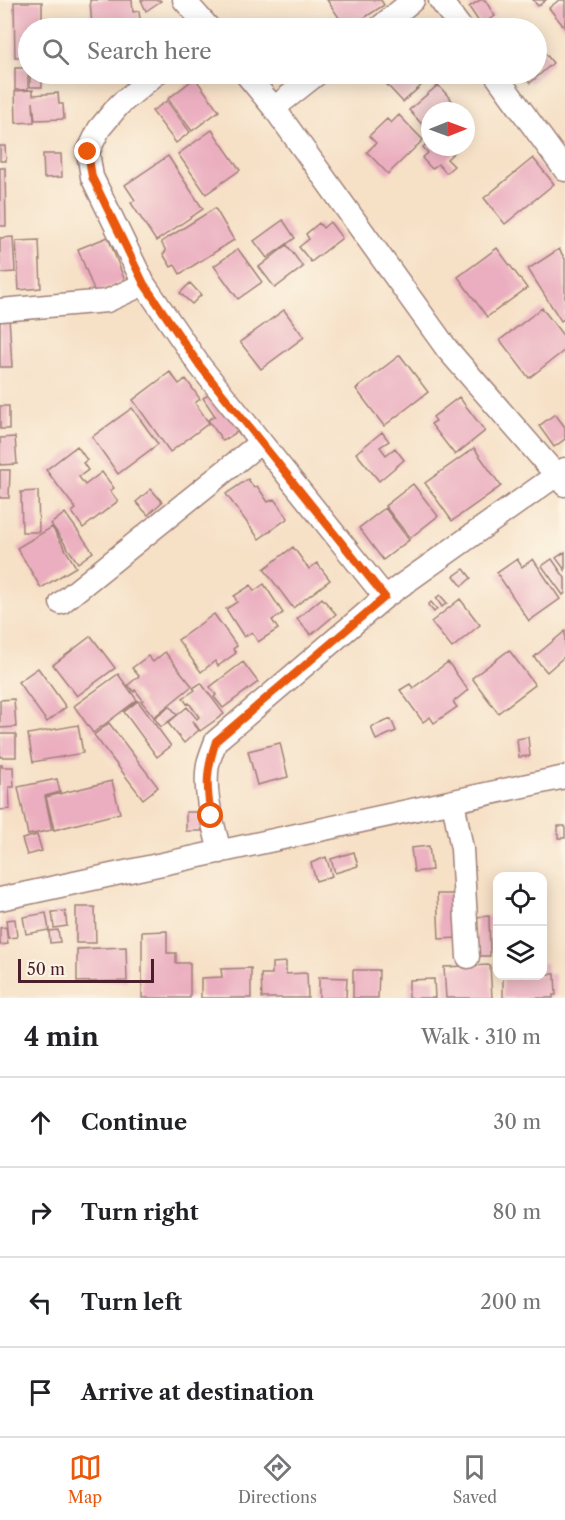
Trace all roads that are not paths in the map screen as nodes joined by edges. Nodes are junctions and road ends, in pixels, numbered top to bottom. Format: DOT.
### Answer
graph roads {
  1 [pos="184,0"];
  2 [pos="413,0"];
  3 [pos="440,0"];
  4 [pos="200,18"];
  5 [pos="391,18"];
  6 [pos="454,18"];
  7 [pos="144,84"];
  8 [pos="254,84"];
  9 [pos="304,84"];
  10 [pos="502,84"];
  11 [pos="274,108"];
  12 [pos="565,170"];
  13 [pos="144,284"];
  14 [pos="0,310"];
  15 [pos="261,442"];
  16 [pos="562,477"];
  17 [pos="385,597"];
  18 [pos="61,603"];
  19 [pos="565,777"];
  20 [pos="453,801"];
  21 [pos="220,852"];
  22 [pos="0,900"];
  23 [pos="468,957"];
  1 -- 4 [label="street"];
  2 -- 5 [label="street"];
  3 -- 6 [label="street"];
  7 -- 13 [label="street"];
  8 -- 11 [label="street"];
  9 -- 11 [label="street"];
  10 -- 12 [label="street"];
  11 -- 16 [label="street"];
  13 -- 14 [label="street"];
  13 -- 15 [label="street"];
  15 -- 17 [label="street"];
  15 -- 18 [label="street"];
  16 -- 17 [label="street"];
  17 -- 21 [label="street"];
  19 -- 20 [label="street"];
  20 -- 21 [label="street"];
  20 -- 23 [label="street"];
  21 -- 22 [label="street"];
}
